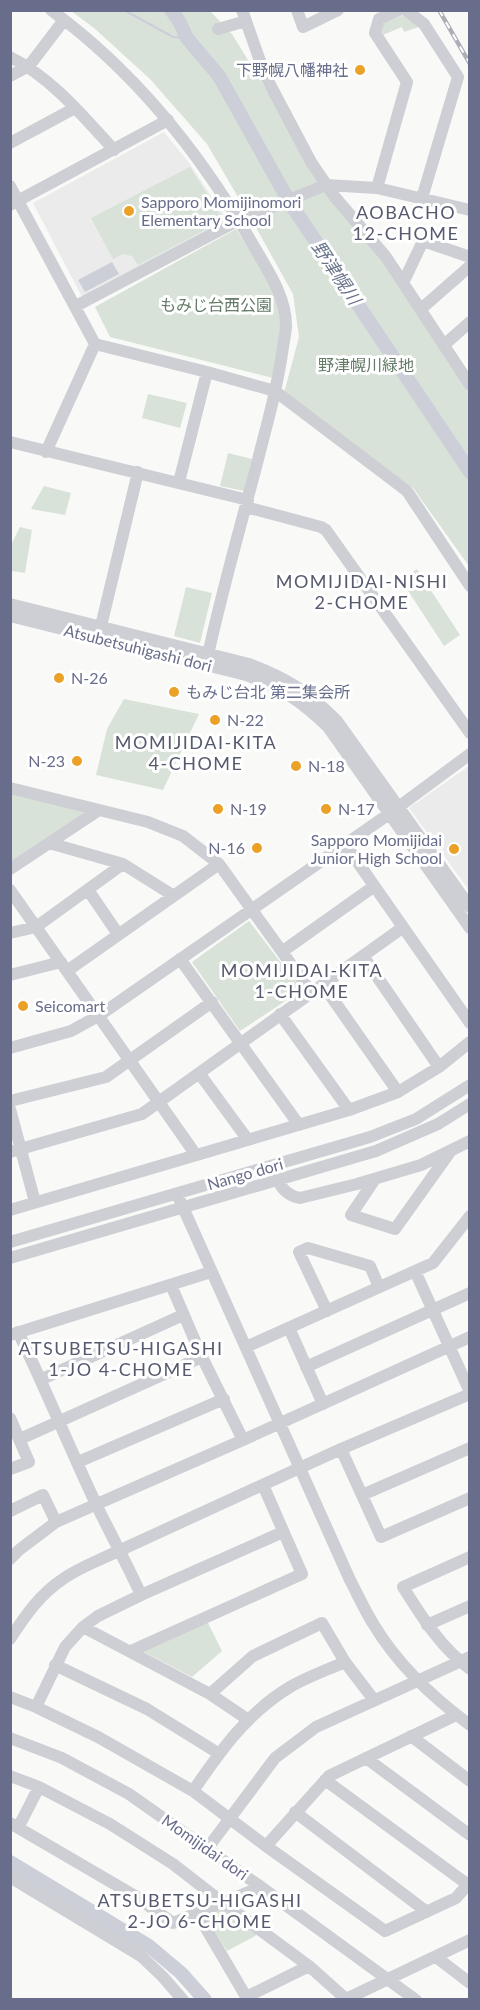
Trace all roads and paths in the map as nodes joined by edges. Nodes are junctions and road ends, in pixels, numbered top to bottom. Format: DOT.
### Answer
graph roads {
  1 [pos="51,10"];
  2 [pos="297,10"];
  3 [pos="338,10"];
  4 [pos="399,10"];
  5 [pos="406,10"];
  6 [pos="244,16"];
  7 [pos="64,20"];
  8 [pos="218,29"];
  9 [pos="10,57"];
  10 [pos="29,66"];
  11 [pos="10,76"];
  12 [pos="75,108"];
  13 [pos="168,120"];
  14 [pos="10,143"];
  15 [pos="114,150"];
  16 [pos="10,186"];
  17 [pos="321,187"];
  18 [pos="377,188"];
  19 [pos="422,198"];
  20 [pos="15,203"];
  21 [pos="470,210"];
  22 [pos="239,220"];
  23 [pos="470,257"];
  24 [pos="470,266"];
  25 [pos="403,283"];
  26 [pos="76,306"];
  27 [pos="421,309"];
  28 [pos="470,322"];
  29 [pos="95,344"];
  30 [pos="444,345"];
  31 [pos="207,372"];
  32 [pos="469,382"];
  33 [pos="275,392"];
  34 [pos="10,442"];
  35 [pos="46,452"];
  36 [pos="138,472"];
  37 [pos="179,482"];
  38 [pos="247,503"];
  39 [pos="470,586"];
  40 [pos="10,604"];
  41 [pos="10,616"];
  42 [pos="101,626"];
  43 [pos="207,659"];
  44 [pos="470,733"];
  45 [pos="470,754"];
  46 [pos="10,788"];
  47 [pos="99,810"];
  48 [pos="393,810"];
  49 [pos="50,843"];
  50 [pos="345,844"];
  51 [pos="123,864"];
  52 [pos="219,864"];
  53 [pos="10,869"];
  54 [pos="373,886"];
  55 [pos="10,890"];
  56 [pos="88,890"];
  57 [pos="174,896"];
  58 [pos="470,907"];
  59 [pos="252,908"];
  60 [pos="36,927"];
  61 [pos="470,927"];
  62 [pos="402,928"];
  63 [pos="10,933"];
  64 [pos="118,934"];
  65 [pos="283,951"];
  66 [pos="363,956"];
  67 [pos="180,959"];
  68 [pos="64,967"];
  69 [pos="10,975"];
  70 [pos="323,985"];
  71 [pos="311,992"];
  72 [pos="212,1002"];
  73 [pos="280,1014"];
  74 [pos="99,1016"];
  75 [pos="470,1023"];
  76 [pos="470,1042"];
  77 [pos="241,1043"];
  78 [pos="10,1048"];
  79 [pos="130,1060"];
  80 [pos="439,1067"];
  81 [pos="200,1073"];
  82 [pos="470,1085"];
  83 [pos="398,1092"];
  84 [pos="10,1101"];
  85 [pos="159,1102"];
  86 [pos="470,1104"];
  87 [pos="10,1109"];
  88 [pos="349,1110"];
  89 [pos="299,1125"];
  90 [pos="248,1140"];
  91 [pos="470,1141"];
  92 [pos="453,1149"];
  93 [pos="16,1151"];
  94 [pos="196,1155"];
  95 [pos="273,1166"];
  96 [pos="375,1179"];
  97 [pos="278,1180"];
  98 [pos="177,1194"];
  99 [pos="36,1202"];
  100 [pos="183,1208"];
  101 [pos="10,1210"];
  102 [pos="470,1216"];
  103 [pos="10,1242"];
  104 [pos="10,1258"];
  105 [pos="415,1271"];
  106 [pos="211,1272"];
  107 [pos="171,1285"];
  108 [pos="379,1287"];
  109 [pos="470,1293"];
  110 [pos="432,1310"];
  111 [pos="327,1311"];
  112 [pos="183,1315"];
  113 [pos="289,1328"];
  114 [pos="14,1333"];
  115 [pos="470,1337"];
  116 [pos="449,1346"];
  117 [pos="246,1347"];
  118 [pos="202,1356"];
  119 [pos="306,1367"];
  120 [pos="42,1379"];
  121 [pos="470,1393"];
  122 [pos="224,1399"];
  123 [pos="323,1404"];
  124 [pos="10,1418"];
  125 [pos="59,1421"];
  126 [pos="280,1423"];
  127 [pos="20,1439"];
  128 [pos="243,1440"];
  129 [pos="470,1448"];
  130 [pos="341,1449"];
  131 [pos="78,1462"];
  132 [pos="300,1468"];
  133 [pos="10,1469"];
  134 [pos="263,1485"];
  135 [pos="362,1496"];
  136 [pos="470,1498"];
  137 [pos="96,1504"];
  138 [pos="10,1511"];
  139 [pos="56,1522"];
  140 [pos="283,1532"];
  141 [pos="120,1550"];
  142 [pos="470,1557"];
  143 [pos="10,1559"];
  144 [pos="141,1595"];
  145 [pos="470,1606"];
  146 [pos="427,1625"];
  147 [pos="83,1626"];
  148 [pos="10,1639"];
  149 [pos="131,1652"];
  150 [pos="464,1659"];
  151 [pos="345,1662"];
  152 [pos="55,1665"];
  153 [pos="470,1669"];
  154 [pos="417,1680"];
  155 [pos="210,1694"];
  156 [pos="10,1697"];
  157 [pos="374,1700"];
  158 [pos="36,1707"];
  159 [pos="456,1715"];
  160 [pos="247,1719"];
  161 [pos="470,1725"];
  162 [pos="411,1736"];
  163 [pos="10,1738"];
  164 [pos="218,1753"];
  165 [pos="366,1758"];
  166 [pos="10,1776"];
  167 [pos="325,1780"];
  168 [pos="470,1781"];
  169 [pos="39,1787"];
  170 [pos="193,1791"];
  171 [pos="295,1812"];
  172 [pos="229,1818"];
  173 [pos="15,1824"];
  174 [pos="470,1834"];
  175 [pos="266,1846"];
  176 [pos="207,1848"];
  177 [pos="10,1877"];
  178 [pos="468,1883"];
  179 [pos="261,1887"];
  180 [pos="222,1902"];
  181 [pos="427,1912"];
  182 [pos="197,1913"];
  183 [pos="470,1940"];
  184 [pos="436,1957"];
  185 [pos="309,1966"];
  186 [pos="388,1978"];
  187 [pos="470,1983"];
  188 [pos="247,1998"];
  189 [pos="345,1999"];
  190 [pos="183,2000"];
  191 [pos="416,2000"];
  1 -- 7 [label="street"];
  2 -- 3 [label="street"];
  4 -- 18 [label="street"];
  5 -- 19 [label="street"];
  6 -- 8 [label="street"];
  6 -- 17 [label="street"];
  7 -- 10 [label="street"];
  7 -- 13 [label="street"];
  9 -- 10 [label="street"];
  10 -- 11 [label="street"];
  10 -- 12 [label="street"];
  12 -- 14 [label="street"];
  12 -- 15 [label="street"];
  13 -- 15 [label="street"];
  13 -- 22 [label="street"];
  15 -- 20 [label="street"];
  16 -- 20 [label="street"];
  17 -- 18 [label="street"];
  17 -- 22 [label="street"];
  17 -- 25 [label="street"];
  18 -- 19 [label="street"];
  19 -- 21 [label="street"];
  20 -- 26 [label="street"];
  22 -- 26 [label="street"];
  22 -- 33 [label="street"];
  23 -- 25 [label="street"];
  24 -- 27 [label="street"];
  25 -- 27 [label="street"];
  26 -- 29 [label="street"];
  27 -- 30 [label="street"];
  28 -- 30 [label="street"];
  29 -- 31 [label="street"];
  29 -- 35 [label="street"];
  30 -- 32 [label="street"];
  31 -- 33 [label="street"];
  31 -- 37 [label="street"];
  33 -- 38 [label="street"];
  33 -- 39 [label="street"];
  34 -- 35 [label="street"];
  35 -- 36 [label="street"];
  36 -- 37 [label="street"];
  36 -- 42 [label="street"];
  37 -- 38 [label="street"];
  38 -- 43 [label="street"];
  38 -- 44 [label="street"];
  40 -- 42 [label="street, Atsubetsuhigashi dori"];
  41 -- 43 [label="street, Atsubetsuhigashi dori"];
  42 -- 43 [label="street, Atsubetsuhigashi dori"];
  43 -- 48 [label="street, Atsubetsuhigashi dori"];
  45 -- 48 [label="street"];
  46 -- 47 [label="street"];
  47 -- 49 [label="street"];
  47 -- 52 [label="street"];
  48 -- 50 [label="street"];
  48 -- 58 [label="street, Atsubetsuhigashi dori"];
  48 -- 61 [label="street, Atsubetsuhigashi dori"];
  49 -- 51 [label="street"];
  49 -- 53 [label="street"];
  50 -- 54 [label="street"];
  50 -- 59 [label="street"];
  51 -- 56 [label="street"];
  51 -- 57 [label="street"];
  52 -- 57 [label="street"];
  52 -- 59 [label="street"];
  54 -- 62 [label="street"];
  54 -- 65 [label="street"];
  55 -- 60 [label="street"];
  56 -- 60 [label="street"];
  56 -- 64 [label="street"];
  57 -- 64 [label="street"];
  59 -- 65 [label="street"];
  59 -- 67 [label="street"];
  60 -- 63 [label="street"];
  60 -- 68 [label="street"];
  62 -- 66 [label="street"];
  62 -- 75 [label="street"];
  64 -- 68 [label="street"];
  65 -- 71 [label="street"];
  66 -- 70 [label="street"];
  66 -- 80 [label="street"];
  67 -- 72 [label="street"];
  67 -- 74 [label="street"];
  68 -- 69 [label="street"];
  68 -- 74 [label="street"];
  70 -- 71 [label="street"];
  70 -- 83 [label="street"];
  71 -- 73 [label="street"];
  72 -- 77 [label="street"];
  72 -- 79 [label="street"];
  73 -- 77 [label="street"];
  73 -- 88 [label="street"];
  74 -- 78 [label="street"];
  74 -- 79 [label="street"];
  76 -- 80 [label="street"];
  77 -- 81 [label="street"];
  77 -- 89 [label="street"];
  79 -- 84 [label="street"];
  79 -- 85 [label="street"];
  80 -- 83 [label="street"];
  81 -- 85 [label="street"];
  81 -- 90 [label="street"];
  82 -- 95 [label="street, Nango dori"];
  83 -- 88 [label="street"];
  85 -- 93 [label="street"];
  85 -- 94 [label="street"];
  86 -- 97 [label="street, Nango dori"];
  87 -- 93 [label="street"];
  88 -- 89 [label="street"];
  89 -- 90 [label="street"];
  90 -- 94 [label="street"];
  91 -- 92 [label="street"];
  92 -- 96 [label="street"];
  92 -- 96 [label="street"];
  93 -- 99 [label="street"];
  94 -- 99 [label="street"];
  95 -- 97 [label="street"];
  95 -- 98 [label="street, Nango dori"];
  96 -- 97 [label="street"];
  97 -- 100 [label="street, Nango dori"];
  98 -- 100 [label="street"];
  98 -- 103 [label="street, Nango dori"];
  99 -- 101 [label="street"];
  100 -- 104 [label="street, Nango dori"];
  100 -- 106 [label="street"];
  102 -- 105 [label="street"];
  105 -- 108 [label="street"];
  105 -- 110 [label="street"];
  106 -- 107 [label="street"];
  106 -- 117 [label="street"];
  107 -- 112 [label="street"];
  107 -- 114 [label="street"];
  108 -- 111 [label="street"];
  108 -- 111 [label="street"];
  109 -- 110 [label="street"];
  110 -- 116 [label="street"];
  110 -- 119 [label="street"];
  111 -- 113 [label="street"];
  112 -- 118 [label="street"];
  112 -- 120 [label="street"];
  113 -- 117 [label="street"];
  113 -- 119 [label="street"];
  114 -- 120 [label="street"];
  115 -- 116 [label="street"];
  116 -- 121 [label="street"];
  116 -- 123 [label="street"];
  117 -- 126 [label="street"];
  118 -- 122 [label="street"];
  118 -- 125 [label="street"];
  119 -- 123 [label="street"];
  120 -- 125 [label="street"];
  121 -- 130 [label="street"];
  122 -- 128 [label="street"];
  122 -- 131 [label="street"];
  123 -- 126 [label="street"];
  124 -- 127 [label="street"];
  125 -- 127 [label="street"];
  125 -- 131 [label="street"];
  126 -- 128 [label="street"];
  126 -- 132 [label="street"];
  127 -- 133 [label="street"];
  128 -- 137 [label="street"];
  129 -- 135 [label="street"];
  130 -- 132 [label="street"];
  130 -- 135 [label="street"];
  131 -- 137 [label="street"];
  132 -- 134 [label="street"];
  132 -- 154 [label="street"];
  134 -- 140 [label="street"];
  134 -- 141 [label="street"];
  135 -- 136 [label="street"];
  137 -- 139 [label="street"];
  137 -- 141 [label="street"];
  138 -- 139 [label="street"];
  139 -- 143 [label="street"];
  140 -- 144 [label="street"];
  140 -- 149 [label="street"];
  141 -- 144 [label="street"];
  141 -- 148 [label="street"];
  142 -- 146 [label="street"];
  144 -- 147 [label="street"];
  145 -- 146 [label="street"];
  146 -- 150 [label="street"];
  147 -- 149 [label="street"];
  147 -- 152 [label="street"];
  149 -- 155 [label="street"];
  150 -- 153 [label="street"];
  150 -- 154 [label="street"];
  151 -- 155 [label="street"];
  151 -- 157 [label="street"];
  151 -- 160 [label="street"];
  152 -- 158 [label="street"];
  152 -- 164 [label="street"];
  154 -- 157 [label="street"];
  154 -- 159 [label="street"];
  155 -- 160 [label="street"];
  156 -- 158 [label="street"];
  157 -- 172 [label="street"];
  158 -- 170 [label="street"];
  159 -- 161 [label="street"];
  159 -- 162 [label="street"];
  160 -- 164 [label="street"];
  162 -- 165 [label="street"];
  162 -- 168 [label="street"];
  163 -- 176 [label="street, Momijidai dori"];
  164 -- 170 [label="street"];
  165 -- 167 [label="street"];
  165 -- 174 [label="street"];
  166 -- 169 [label="street"];
  167 -- 171 [label="street"];
  167 -- 178 [label="street"];
  169 -- 173 [label="street"];
  169 -- 180 [label="street"];
  170 -- 172 [label="street"];
  171 -- 175 [label="street"];
  171 -- 181 [label="street"];
  172 -- 175 [label="street"];
  172 -- 176 [label="street"];
  173 -- 182 [label="street"];
  175 -- 181 [label="street"];
  176 -- 179 [label="street, Momijidai dori"];
  177 -- 190 [label="street"];
  178 -- 181 [label="street"];
  179 -- 180 [label="street"];
  179 -- 186 [label="street, Momijidai dori"];
  180 -- 182 [label="street"];
  180 -- 185 [label="street"];
  182 -- 188 [label="street"];
  183 -- 184 [label="street"];
  184 -- 186 [label="street"];
  184 -- 187 [label="street"];
  185 -- 188 [label="street"];
  185 -- 189 [label="street"];
  186 -- 189 [label="street"];
  186 -- 191 [label="street, Momijidai dori"];
}
